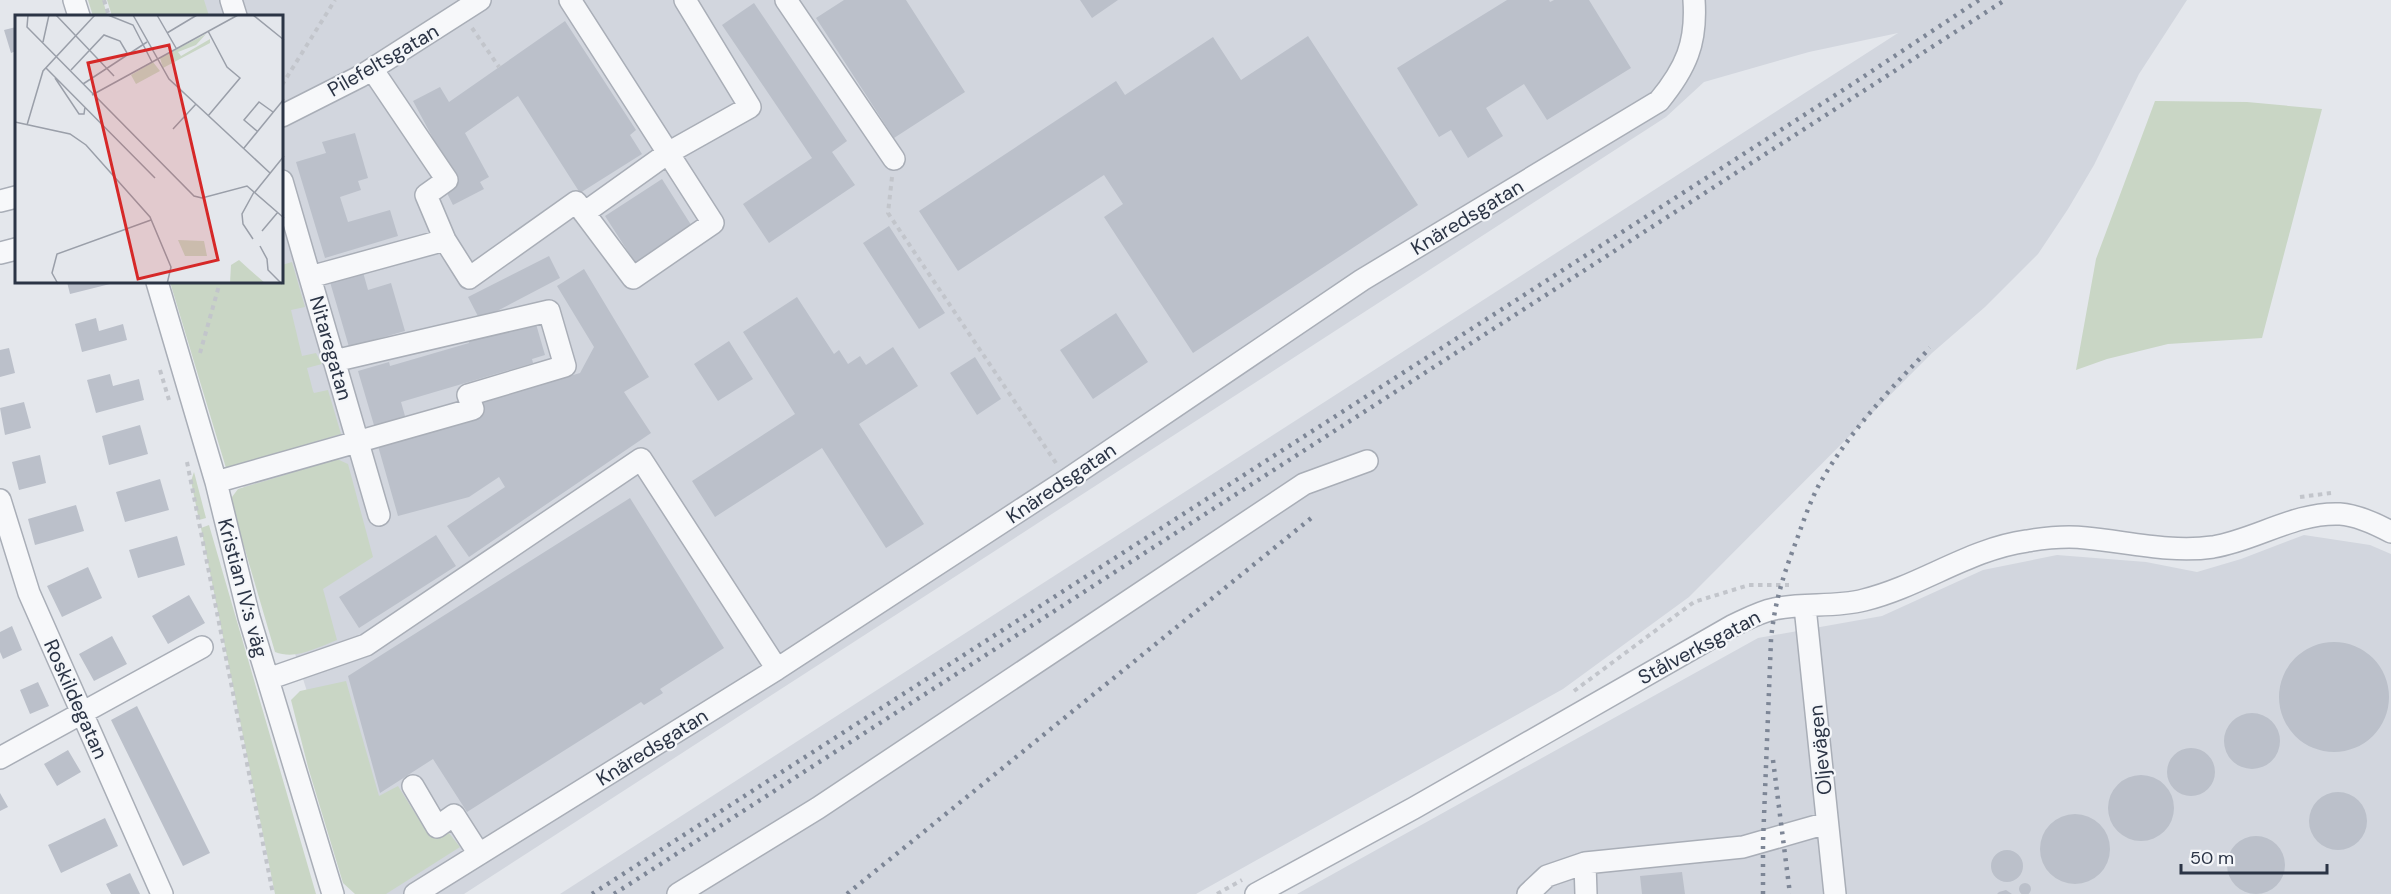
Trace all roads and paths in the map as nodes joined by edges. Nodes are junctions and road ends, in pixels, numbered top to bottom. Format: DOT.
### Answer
graph roads {
  1 [pos="74,0"];
  2 [pos="104,0"];
  3 [pos="231,0"];
  4 [pos="335,0"];
  5 [pos="480,0"];
  6 [pos="570,0"];
  7 [pos="685,0"];
  8 [pos="786,0"];
  9 [pos="1694,0"];
  10 [pos="461,13"];
  11 [pos="79,15"];
  12 [pos="109,15"];
  13 [pos="236,15"];
  14 [pos="499,67"];
  15 [pos="372,69"];
  16 [pos="284,82"];
  17 [pos="284,115"];
  18 [pos="668,153"];
  19 [pos="894,159"];
  20 [pos="284,188"];
  21 [pos="15,197"];
  22 [pos="0,201"];
  23 [pos="584,213"];
  24 [pos="445,240"];
  25 [pos="15,249"];
  26 [pos="0,253"];
  27 [pos="310,278"];
  28 [pos="158,284"];
  29 [pos="219,284"];
  30 [pos="199,357"];
  31 [pos="334,361"];
  32 [pos="158,362"];
  33 [pos="170,405"];
  34 [pos="358,442"];
  35 [pos="186,456"];
  36 [pos="1367,461"];
  37 [pos="1068,479"];
  38 [pos="216,482"];
  39 [pos="0,500"];
  40 [pos="379,515"];
  41 [pos="2391,532"];
  42 [pos="1805,607"];
  43 [pos="202,647"];
  44 [pos="777,669"];
  45 [pos="268,680"];
  46 [pos="82,714"];
  47 [pos="0,758"];
  48 [pos="413,786"];
  49 [pos="1827,824"];
  50 [pos="479,854"];
  51 [pos="1585,863"];
  52 [pos="162,894"];
  53 [pos="273,894"];
  54 [pos="333,894"];
  55 [pos="415,894"];
  56 [pos="678,894"];
  57 [pos="1256,894"];
  58 [pos="1527,894"];
  59 [pos="1586,894"];
  60 [pos="1835,894"];
  1 -- 11 [label="street"];
  2 -- 12 [label="path"];
  3 -- 13 [label="street"];
  4 -- 16 [label="path"];
  5 -- 10 [label="street, Pilefeltsgatan"];
  6 -- 18 [label="street"];
  7 -- 18 [label="street"];
  8 -- 19 [label="street"];
  9 -- 37 [label="street, Knäredsgatan"];
  10 -- 14 [label="path"];
  10 -- 15 [label="street, Pilefeltsgatan"];
  15 -- 17 [label="street, Pilefeltsgatan"];
  15 -- 24 [label="street"];
  18 -- 23 [label="street"];
  18 -- 23 [label="street"];
  19 -- 37 [label="path"];
  20 -- 27 [label="street, Nitaregatan"];
  21 -- 22 [label="street"];
  23 -- 24 [label="street"];
  24 -- 27 [label="street"];
  25 -- 26 [label="street"];
  27 -- 31 [label="street, Nitaregatan"];
  28 -- 38 [label="street, Kristian IV:s väg"];
  29 -- 30 [label="path"];
  31 -- 34 [label="street, Nitaregatan"];
  31 -- 34 [label="street"];
  32 -- 33 [label="path"];
  34 -- 38 [label="street"];
  34 -- 40 [label="street, Nitaregatan"];
  35 -- 53 [label="path"];
  36 -- 56 [label="street"];
  37 -- 44 [label="street, Knäredsgatan"];
  38 -- 45 [label="street, Kristian IV:s väg"];
  39 -- 46 [label="street, Roskildegatan"];
  41 -- 42 [label="street, Stålverksgatan"];
  42 -- 49 [label="street, Oljevägen"];
  42 -- 57 [label="street, Stålverksgatan"];
  43 -- 46 [label="street"];
  44 -- 45 [label="street"];
  44 -- 50 [label="street, Knäredsgatan"];
  45 -- 54 [label="street, Kristian IV:s väg"];
  46 -- 47 [label="street"];
  46 -- 52 [label="street, Roskildegatan"];
  48 -- 50 [label="street"];
  49 -- 51 [label="street"];
  49 -- 60 [label="street, Oljevägen"];
  50 -- 55 [label="street, Knäredsgatan"];
  51 -- 58 [label="street"];
  51 -- 59 [label="street"];
}
